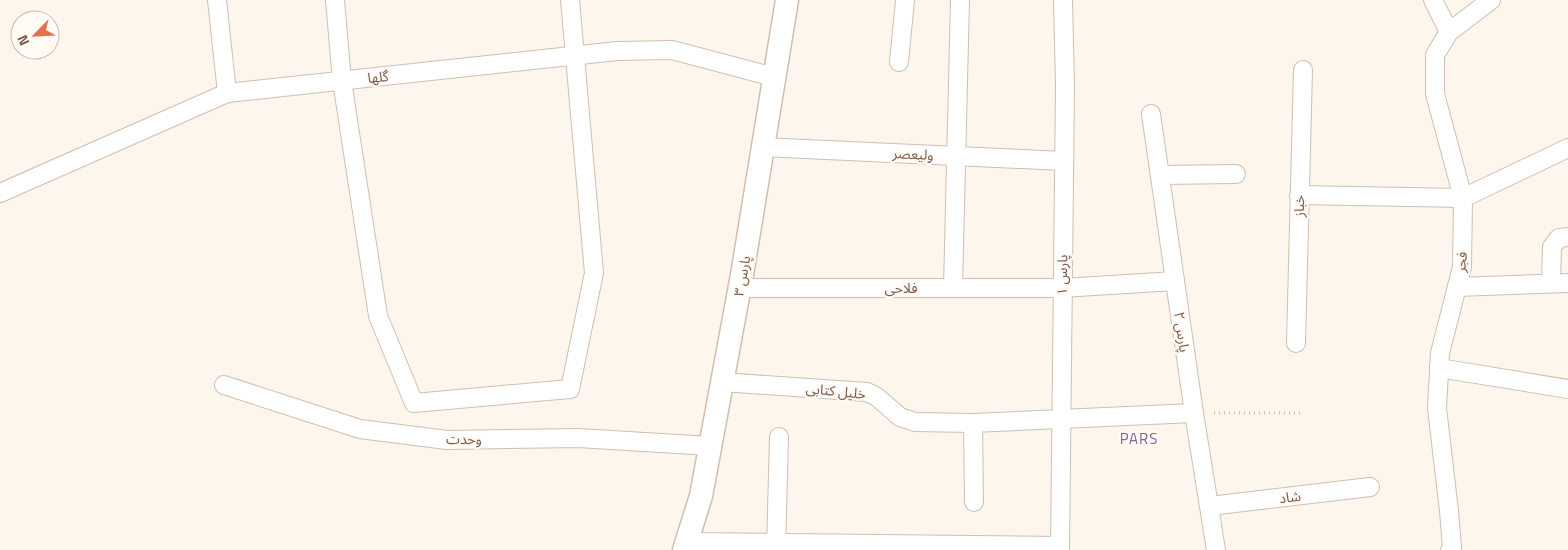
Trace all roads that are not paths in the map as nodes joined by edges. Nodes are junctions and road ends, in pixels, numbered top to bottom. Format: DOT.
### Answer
graph roads {
  1 [pos="217,0"];
  2 [pos="334,0"];
  3 [pos="570,0"];
  4 [pos="787,0"];
  5 [pos="905,0"];
  6 [pos="960,0"];
  7 [pos="1063,0"];
  8 [pos="1433,0"];
  9 [pos="1491,0"];
  10 [pos="1449,32"];
  11 [pos="574,56"];
  12 [pos="899,62"];
  13 [pos="1303,70"];
  14 [pos="774,77"];
  15 [pos="342,81"];
  16 [pos="227,93"];
  17 [pos="1151,114"];
  18 [pos="762,146"];
  19 [pos="1568,148"];
  20 [pos="956,156"];
  21 [pos="1064,161"];
  22 [pos="1236,174"];
  23 [pos="1161,175"];
  24 [pos="0,193"];
  25 [pos="1300,195"];
  26 [pos="1463,198"];
  27 [pos="1564,237"];
  28 [pos="1175,281"];
  29 [pos="1559,283"];
  30 [pos="740,288"];
  31 [pos="953,288"];
  32 [pos="1062,288"];
  33 [pos="1457,288"];
  34 [pos="1296,342"];
  35 [pos="1439,368"];
  36 [pos="722,382"];
  37 [pos="224,385"];
  38 [pos="1568,389"];
  39 [pos="1194,413"];
  40 [pos="1060,419"];
  41 [pos="973,423"];
  42 [pos="779,437"];
  43 [pos="710,446"];
  44 [pos="1370,487"];
  45 [pos="974,502"];
  46 [pos="1210,506"];
  47 [pos="685,546"];
  48 [pos="776,546"];
  49 [pos="1060,548"];
  50 [pos="1216,550"];
  51 [pos="1450,550"];
  1 -- 16 [label="street"];
  2 -- 15 [label="street"];
  3 -- 11 [label="street"];
  4 -- 14 [label="street, پارس ۳"];
  5 -- 12 [label="street"];
  6 -- 20 [label="street"];
  7 -- 21 [label="street, پارس ۱"];
  8 -- 10 [label="street"];
  9 -- 10 [label="street, فجر"];
  10 -- 26 [label="street, فجر"];
  11 -- 14 [label="street, گلها"];
  11 -- 15 [label="street, گلها"];
  11 -- 15 [label="street"];
  13 -- 25 [label="street, خباز"];
  14 -- 18 [label="street, پارس ۳"];
  15 -- 16 [label="street, گلها"];
  16 -- 24 [label="street, گلها"];
  17 -- 23 [label="street, پارس ۲"];
  18 -- 20 [label="street, ولیعصر"];
  18 -- 30 [label="street, پارس ۳"];
  19 -- 26 [label="street"];
  20 -- 21 [label="street, ولیعصر"];
  20 -- 31 [label="street"];
  21 -- 32 [label="street, پارس ۱"];
  22 -- 23 [label="street"];
  23 -- 28 [label="street, پارس ۲"];
  25 -- 26 [label="street"];
  25 -- 34 [label="street, خباز"];
  26 -- 33 [label="street, فجر"];
  27 -- 29 [label="street"];
  28 -- 32 [label="street, فلاحی"];
  28 -- 39 [label="street, پارس ۲"];
  29 -- 33 [label="street"];
  30 -- 31 [label="street, فلاحی"];
  30 -- 36 [label="street, پارس ۳"];
  31 -- 32 [label="street, فلاحی"];
  32 -- 40 [label="street, پارس ۱"];
  33 -- 35 [label="street, فجر"];
  35 -- 38 [label="street"];
  35 -- 51 [label="street, فجر"];
  36 -- 41 [label="street, خلیل کتابی"];
  36 -- 43 [label="street, پارس ۳"];
  37 -- 43 [label="street, وحدت"];
  39 -- 40 [label="street, خلیل کتابی"];
  39 -- 46 [label="street, پارس ۲"];
  40 -- 41 [label="street, خلیل کتابی"];
  40 -- 49 [label="street, پارس ۱"];
  41 -- 45 [label="street"];
  42 -- 48 [label="street"];
  43 -- 47 [label="street, پارس ۳"];
  44 -- 46 [label="street, شاد"];
  46 -- 50 [label="street, پارس ۲"];
  47 -- 48 [label="street"];
  48 -- 49 [label="street"];
}
